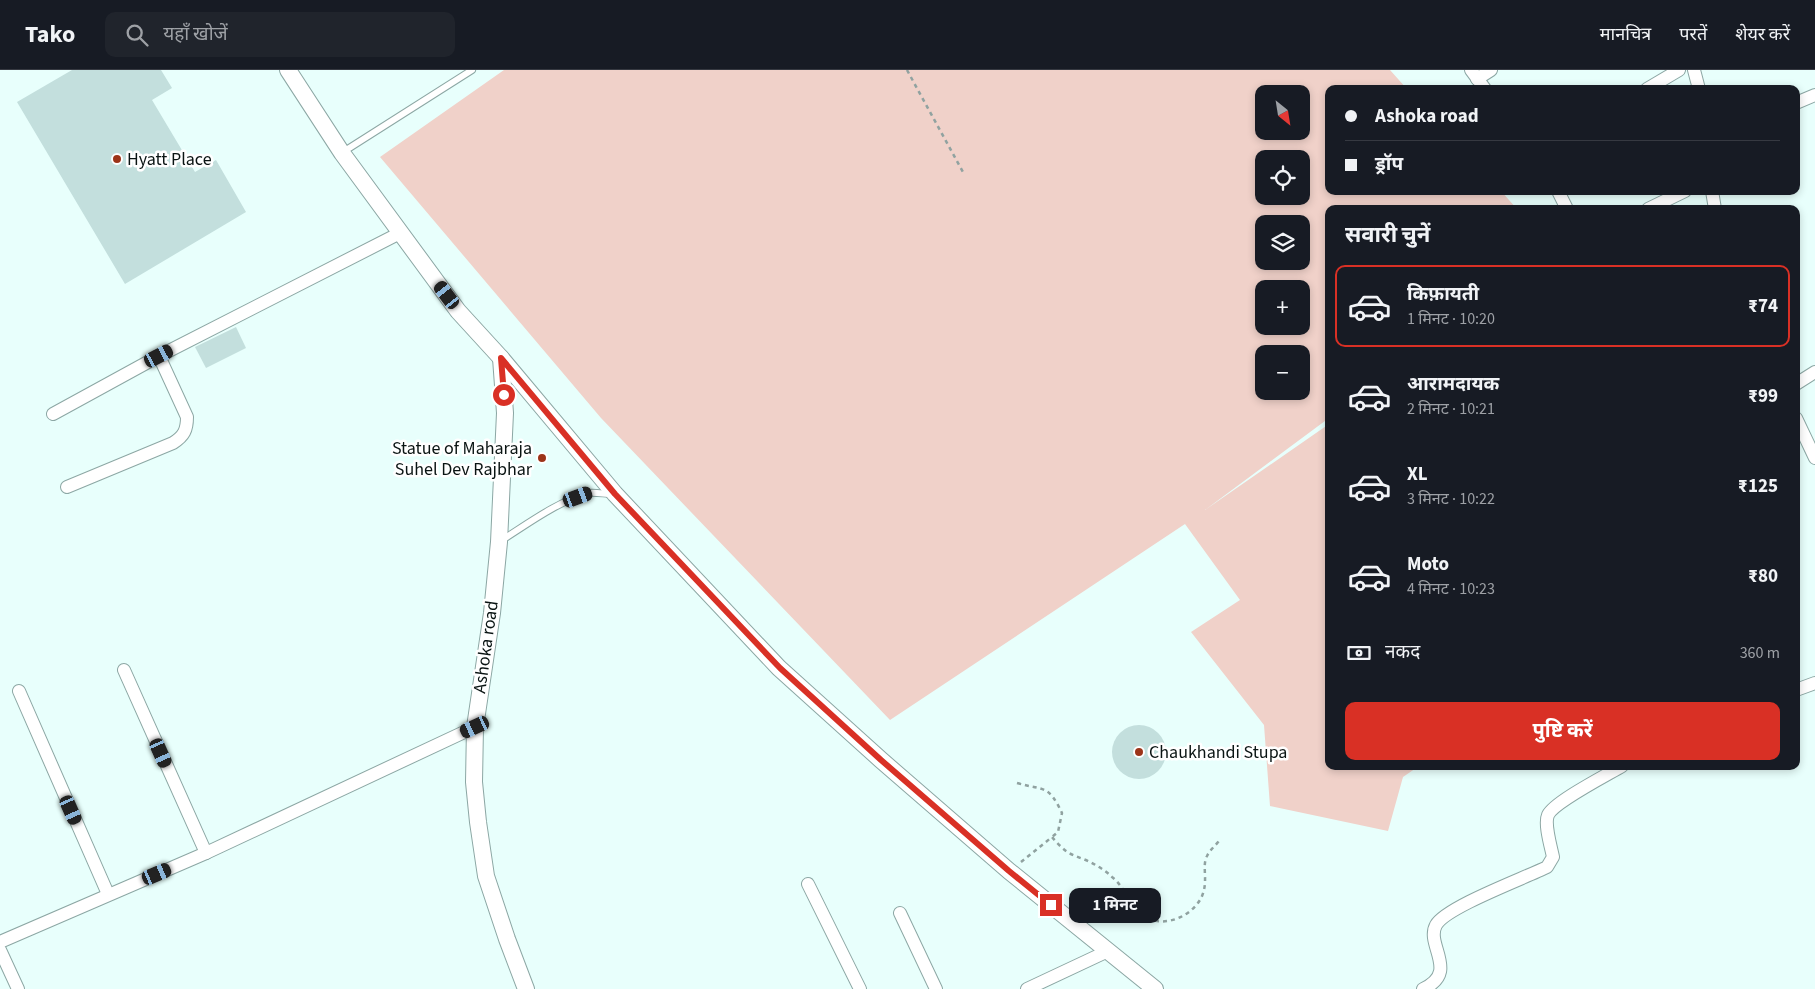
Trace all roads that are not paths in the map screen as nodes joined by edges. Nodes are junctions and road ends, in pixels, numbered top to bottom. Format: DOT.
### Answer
graph roads {
  1 [pos="288,70"];
  2 [pos="472,70"];
  3 [pos="1491,70"];
  4 [pos="1679,70"];
  5 [pos="1694,70"];
  6 [pos="1478,79"];
  7 [pos="1654,85"];
  8 [pos="1698,85"];
  9 [pos="1815,95"];
  10 [pos="1800,101"];
  11 [pos="342,153"];
  12 [pos="1677,195"];
  13 [pos="1656,205"];
  14 [pos="400,233"];
  15 [pos="159,356"];
  16 [pos="501,358"];
  17 [pos="1815,372"];
  18 [pos="1800,381"];
  19 [pos="53,414"];
  20 [pos="1800,426"];
  21 [pos="1815,458"];
  22 [pos="67,487"];
  23 [pos="615,494"];
  24 [pos="499,542"];
  25 [pos="124,670"];
  26 [pos="1815,683"];
  27 [pos="1800,689"];
  28 [pos="19,691"];
  29 [pos="475,727"];
  30 [pos="1615,770"];
  31 [pos="206,853"];
  32 [pos="808,884"];
  33 [pos="108,894"];
  34 [pos="900,913"];
  35 [pos="0,942"];
  36 [pos="0,950"];
  37 [pos="1108,950"];
  38 [pos="18,989"];
  39 [pos="526,989"];
  40 [pos="860,989"];
  41 [pos="936,989"];
  42 [pos="1027,989"];
  43 [pos="1155,989"];
  44 [pos="1423,989"];
  1 -- 11 [label="street"];
  2 -- 11 [label="lane"];
  3 -- 6 [label="street"];
  4 -- 7 [label="street"];
  5 -- 8 [label="street"];
  9 -- 10 [label="street"];
  11 -- 14 [label="street"];
  12 -- 13 [label="street"];
  14 -- 15 [label="street"];
  14 -- 16 [label="street"];
  15 -- 19 [label="street"];
  15 -- 22 [label="street"];
  16 -- 23 [label="street"];
  16 -- 24 [label="street, Ashoka road"];
  17 -- 18 [label="street"];
  20 -- 21 [label="street"];
  23 -- 24 [label="lane"];
  23 -- 37 [label="street"];
  24 -- 29 [label="street, Ashoka road"];
  25 -- 31 [label="street"];
  26 -- 27 [label="street"];
  28 -- 33 [label="street"];
  29 -- 31 [label="street"];
  29 -- 39 [label="street, Ashoka road"];
  30 -- 44 [label="street"];
  31 -- 33 [label="street"];
  32 -- 40 [label="street"];
  33 -- 35 [label="street"];
  34 -- 41 [label="street"];
  36 -- 38 [label="street"];
  37 -- 42 [label="street"];
  37 -- 43 [label="street"];
}
